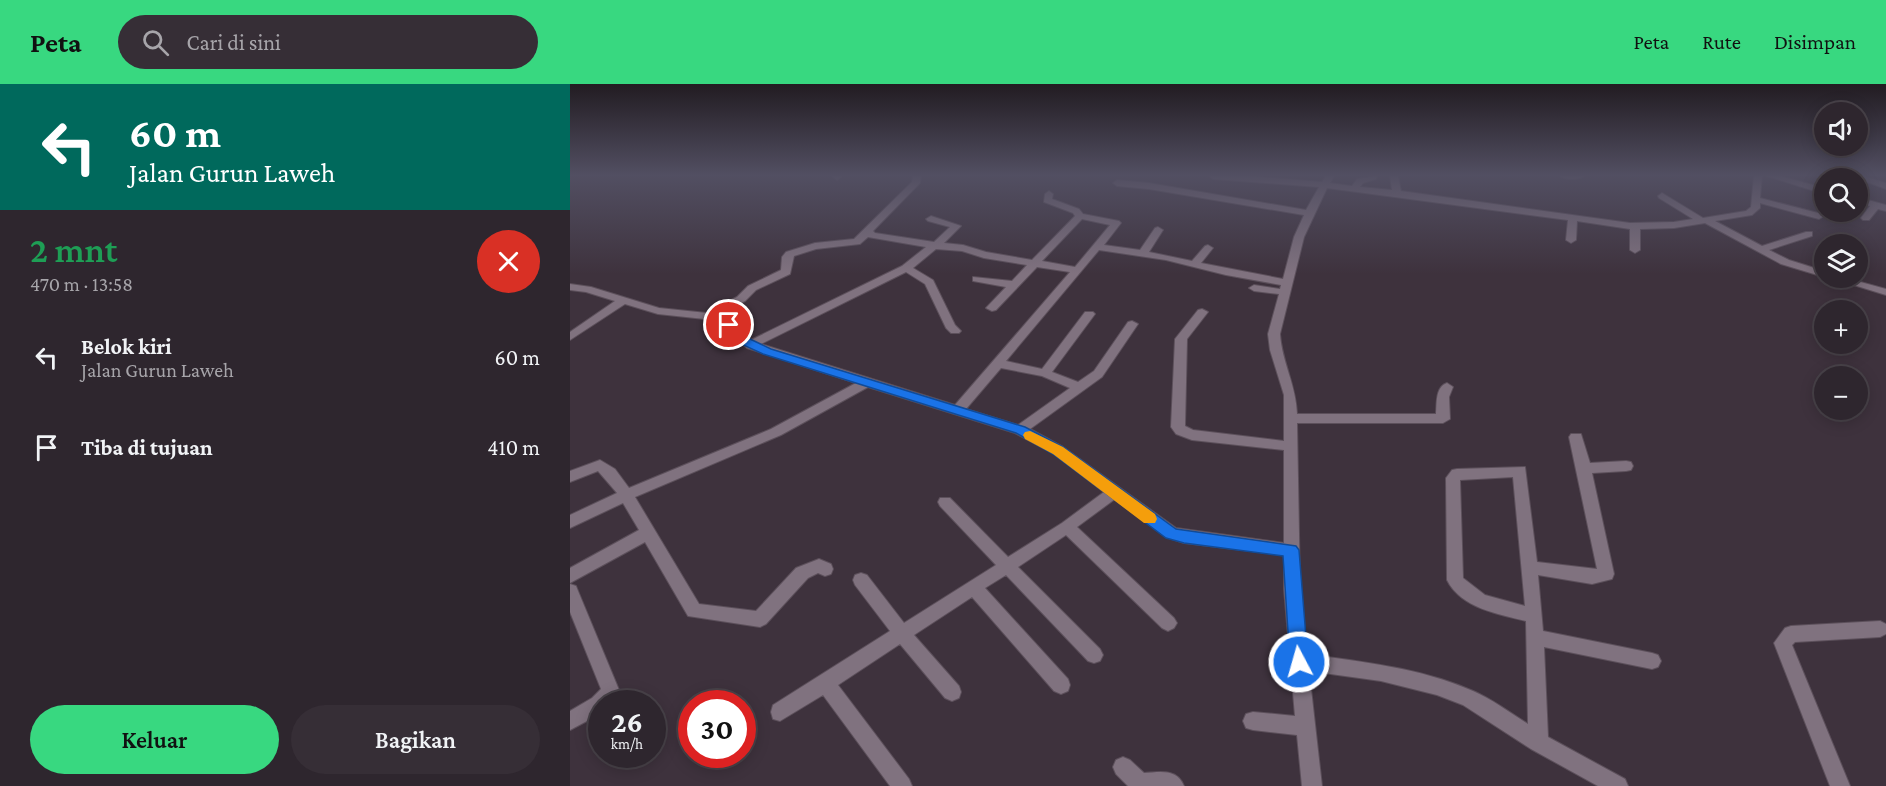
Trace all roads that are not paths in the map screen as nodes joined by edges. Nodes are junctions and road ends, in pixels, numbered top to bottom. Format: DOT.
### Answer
graph roads {
  1 [pos="891,209"];
  2 [pos="1068,209"];
  3 [pos="1284,209"];
  4 [pos="1312,209"];
  5 [pos="1518,209"];
  6 [pos="1684,209"];
  7 [pos="1754,209"];
  8 [pos="1791,209"];
  9 [pos="1309,213"];
  10 [pos="1814,215"];
  11 [pos="1080,216"];
  12 [pos="1573,218"];
  13 [pos="931,219"];
  14 [pos="1705,221"];
  15 [pos="1635,226"];
  16 [pos="1158,230"];
  17 [pos="868,232"];
  18 [pos="1809,234"];
  19 [pos="1571,240"];
  20 [pos="934,245"];
  21 [pos="1096,247"];
  22 [pos="1208,248"];
  23 [pos="1761,249"];
  24 [pos="1635,250"];
  25 [pos="1143,253"];
  26 [pos="1034,262"];
  27 [pos="1195,264"];
  28 [pos="906,268"];
  29 [pos="1077,270"];
  30 [pos="1814,271"];
  31 [pos="977,279"];
  32 [pos="1014,285"];
  33 [pos="570,287"];
  34 [pos="1868,287"];
  35 [pos="1254,288"];
  36 [pos="1286,288"];
  37 [pos="1886,292"];
  38 [pos="622,301"];
  39 [pos="992,309"];
  40 [pos="1202,312"];
  41 [pos="1089,314"];
  42 [pos="709,316"];
  43 [pos="1132,324"];
  44 [pos="955,331"];
  45 [pos="570,336"];
  46 [pos="751,345"];
  47 [pos="996,363"];
  48 [pos="1045,373"];
  49 [pos="866,384"];
  50 [pos="1079,387"];
  51 [pos="1448,387"];
  52 [pos="958,410"];
  53 [pos="1290,418"];
  54 [pos="1020,430"];
  55 [pos="1575,437"];
  56 [pos="1289,446"];
  57 [pos="1626,466"];
  58 [pos="1584,468"];
  59 [pos="570,477"];
  60 [pos="1114,492"];
  61 [pos="626,495"];
  62 [pos="945,502"];
  63 [pos="570,522"];
  64 [pos="1067,527"];
  65 [pos="647,533"];
  66 [pos="1291,550"];
  67 [pos="1008,566"];
  68 [pos="1528,567"];
  69 [pos="825,569"];
  70 [pos="570,576"];
  71 [pos="861,580"];
  72 [pos="974,587"];
  73 [pos="570,591"];
  74 [pos="1533,616"];
  75 [pos="1168,623"];
  76 [pos="1880,629"];
  77 [pos="903,635"];
  78 [pos="1534,637"];
  79 [pos="1094,655"];
  80 [pos="1652,661"];
  81 [pos="1299,662"];
  82 [pos="825,683"];
  83 [pos="1061,685"];
  84 [pos="952,692"];
  85 [pos="780,712"];
  86 [pos="570,721"];
  87 [pos="1252,721"];
  88 [pos="1305,728"];
  89 [pos="1538,742"];
  90 [pos="1123,767"];
  91 [pos="902,786"];
  92 [pos="1174,786"];
  93 [pos="1312,786"];
  94 [pos="1618,786"];
  95 [pos="1840,786"];
  1 -- 17 [label="street"];
  2 -- 11 [label="street"];
  3 -- 9 [label="street"];
  4 -- 9 [label="street"];
  5 -- 12 [label="street"];
  6 -- 14 [label="street"];
  7 -- 14 [label="street"];
  8 -- 10 [label="street"];
  9 -- 36 [label="street"];
  11 -- 21 [label="street"];
  11 -- 26 [label="street"];
  12 -- 15 [label="street"];
  12 -- 19 [label="street"];
  13 -- 20 [label="street"];
  14 -- 15 [label="street"];
  14 -- 23 [label="street"];
  15 -- 24 [label="street"];
  16 -- 25 [label="street"];
  17 -- 20 [label="street"];
  17 -- 42 [label="street"];
  18 -- 23 [label="street"];
  20 -- 26 [label="street"];
  20 -- 28 [label="street"];
  21 -- 25 [label="street"];
  21 -- 29 [label="street"];
  22 -- 27 [label="street"];
  23 -- 30 [label="street"];
  25 -- 27 [label="street"];
  26 -- 29 [label="street"];
  26 -- 32 [label="street"];
  27 -- 36 [label="street"];
  28 -- 44 [label="street"];
  28 -- 46 [label="street"];
  29 -- 47 [label="street"];
  31 -- 32 [label="street"];
  32 -- 39 [label="street"];
  33 -- 38 [label="street"];
  34 -- 37 [label="street"];
  35 -- 36 [label="street"];
  36 -- 53 [label="street"];
  38 -- 42 [label="street"];
  38 -- 45 [label="street"];
  40 -- 56 [label="street"];
  41 -- 48 [label="street"];
  42 -- 46 [label="street"];
  43 -- 50 [label="street"];
  46 -- 49 [label="street"];
  47 -- 48 [label="street"];
  47 -- 52 [label="street"];
  48 -- 50 [label="street"];
  49 -- 52 [label="street"];
  49 -- 61 [label="street"];
  50 -- 54 [label="street"];
  51 -- 53 [label="street"];
  52 -- 54 [label="street"];
  53 -- 56 [label="street"];
  54 -- 60 [label="street"];
  55 -- 58 [label="street"];
  56 -- 66 [label="street"];
  57 -- 58 [label="street"];
  58 -- 68 [label="street"];
  59 -- 61 [label="street"];
  60 -- 64 [label="street"];
  60 -- 66 [label="street"];
  61 -- 63 [label="street"];
  61 -- 65 [label="street"];
  62 -- 67 [label="street"];
  64 -- 67 [label="street"];
  64 -- 75 [label="street"];
  65 -- 69 [label="street"];
  65 -- 70 [label="street"];
  66 -- 81 [label="street"];
  67 -- 72 [label="street"];
  67 -- 79 [label="street"];
  68 -- 74 [label="street"];
  68 -- 74 [label="street"];
  71 -- 77 [label="street"];
  72 -- 77 [label="street"];
  72 -- 83 [label="street"];
  73 -- 86 [label="street"];
  74 -- 78 [label="street"];
  76 -- 95 [label="street"];
  77 -- 82 [label="street"];
  77 -- 84 [label="street"];
  78 -- 80 [label="street"];
  78 -- 89 [label="street"];
  81 -- 88 [label="street"];
  81 -- 89 [label="street"];
  82 -- 85 [label="street"];
  82 -- 91 [label="street"];
  87 -- 88 [label="street"];
  88 -- 93 [label="street"];
  89 -- 94 [label="street"];
  90 -- 92 [label="street"];
}
